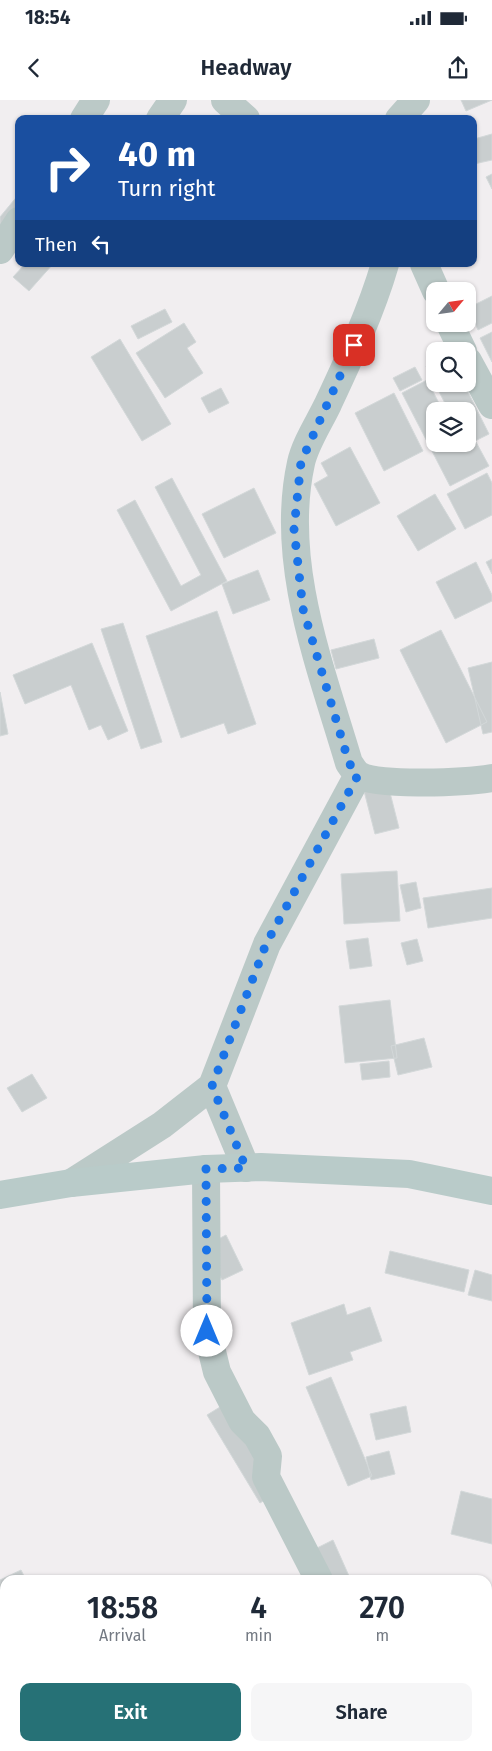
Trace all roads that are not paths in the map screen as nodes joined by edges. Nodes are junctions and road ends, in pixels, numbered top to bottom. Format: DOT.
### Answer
graph roads {
  1 [pos="96,100"];
  2 [pos="173,100"];
  3 [pos="224,100"];
  4 [pos="416,100"];
  5 [pos="87,115"];
  6 [pos="163,115"];
  7 [pos="241,115"];
  8 [pos="403,115"];
  9 [pos="15,227"];
  10 [pos="0,250"];
  11 [pos="15,252"];
  12 [pos="0,258"];
  13 [pos="383,267"];
  14 [pos="425,267"];
  15 [pos="432,282"];
  16 [pos="476,376"];
  17 [pos="492,405"];
  18 [pos="358,775"];
  19 [pos="492,778"];
  20 [pos="212,1086"];
  21 [pos="246,1168"];
  22 [pos="206,1169"];
  23 [pos="71,1183"];
  24 [pos="492,1191"];
  25 [pos="0,1194"];
  26 [pos="317,1575"];
  1 -- 5 [label="street"];
  2 -- 6 [label="street"];
  3 -- 7 [label="street"];
  4 -- 8 [label="street"];
  9 -- 10 [label="street"];
  11 -- 12 [label="street"];
  13 -- 18 [label="street"];
  14 -- 15 [label="street"];
  16 -- 17 [label="street"];
  18 -- 19 [label="street"];
  18 -- 20 [label="street"];
  20 -- 21 [label="street"];
  20 -- 23 [label="street"];
  21 -- 22 [label="main road"];
  21 -- 24 [label="main road"];
  22 -- 23 [label="main road"];
  22 -- 26 [label="street"];
  23 -- 25 [label="main road"];
}
